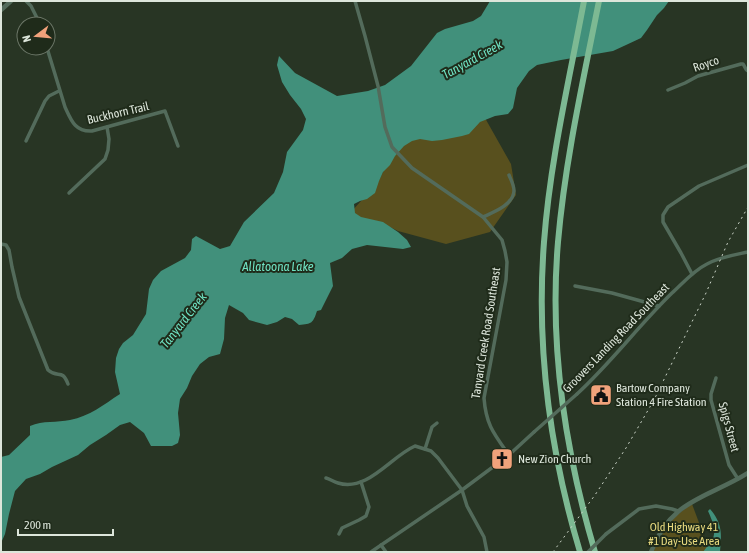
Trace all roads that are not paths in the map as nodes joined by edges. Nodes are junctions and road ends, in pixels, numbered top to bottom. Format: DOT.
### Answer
graph roads {
  1 [pos="10,1"];
  2 [pos="26,1"];
  3 [pos="354,1"];
  4 [pos="584,1"];
  5 [pos="599,1"];
  6 [pos="1,10"];
  7 [pos="36,16"];
  8 [pos="49,56"];
  9 [pos="748,71"];
  10 [pos="668,90"];
  11 [pos="59,91"];
  12 [pos="107,128"];
  13 [pos="26,141"];
  14 [pos="178,146"];
  15 [pos="748,165"];
  16 [pos="509,175"];
  17 [pos="69,193"];
  18 [pos="483,217"];
  19 [pos="1,244"];
  20 [pos="748,252"];
  21 [pos="692,274"];
  22 [pos="576,286"];
  23 [pos="659,306"];
  24 [pos="716,378"];
  25 [pos="68,384"];
  26 [pos="437,423"];
  27 [pos="425,449"];
  28 [pos="509,455"];
  29 [pos="748,473"];
  30 [pos="326,478"];
  31 [pos="738,479"];
  32 [pos="361,482"];
  33 [pos="462,490"];
  34 [pos="678,511"];
  35 [pos="339,534"];
  36 [pos="382,544"];
  37 [pos="371,552"];
  38 [pos="386,552"];
  39 [pos="487,552"];
  40 [pos="580,552"];
  41 [pos="588,552"];
  42 [pos="595,552"];
  43 [pos="651,552"];
  1 -- 6 [label="street"];
  2 -- 7 [label="street"];
  3 -- 18 [label="street, Tanyard Creek Road Southeast"];
  4 -- 40 [label="highway"];
  5 -- 42 [label="highway"];
  8 -- 11 [label="street, Buckhorn Trail"];
  9 -- 10 [label="street, Royco"];
  11 -- 12 [label="street, Buckhorn Trail"];
  11 -- 13 [label="street"];
  12 -- 14 [label="street, Buckhorn Trail"];
  12 -- 17 [label="street"];
  15 -- 21 [label="street"];
  16 -- 18 [label="street"];
  18 -- 28 [label="street, Tanyard Creek Road Southeast"];
  19 -- 25 [label="street"];
  20 -- 21 [label="street, Groovers Landing Road Southeast"];
  21 -- 23 [label="street, Groovers Landing Road Southeast"];
  22 -- 23 [label="street"];
  23 -- 28 [label="street, Groovers Landing Road Southeast, bridge"];
  24 -- 31 [label="street, Spigs Street"];
  26 -- 27 [label="street"];
  27 -- 32 [label="street"];
  27 -- 33 [label="street"];
  28 -- 33 [label="street, Groovers Landing Road Southeast"];
  29 -- 31 [label="street"];
  30 -- 32 [label="street"];
  31 -- 34 [label="street"];
  32 -- 35 [label="street"];
  33 -- 36 [label="street, Groovers Landing Road Southeast"];
  33 -- 39 [label="street"];
  34 -- 41 [label="street, bridge"];
  34 -- 43 [label="street"];
  36 -- 37 [label="street, Groovers Landing Road Southeast"];
  36 -- 38 [label="street"];
}
